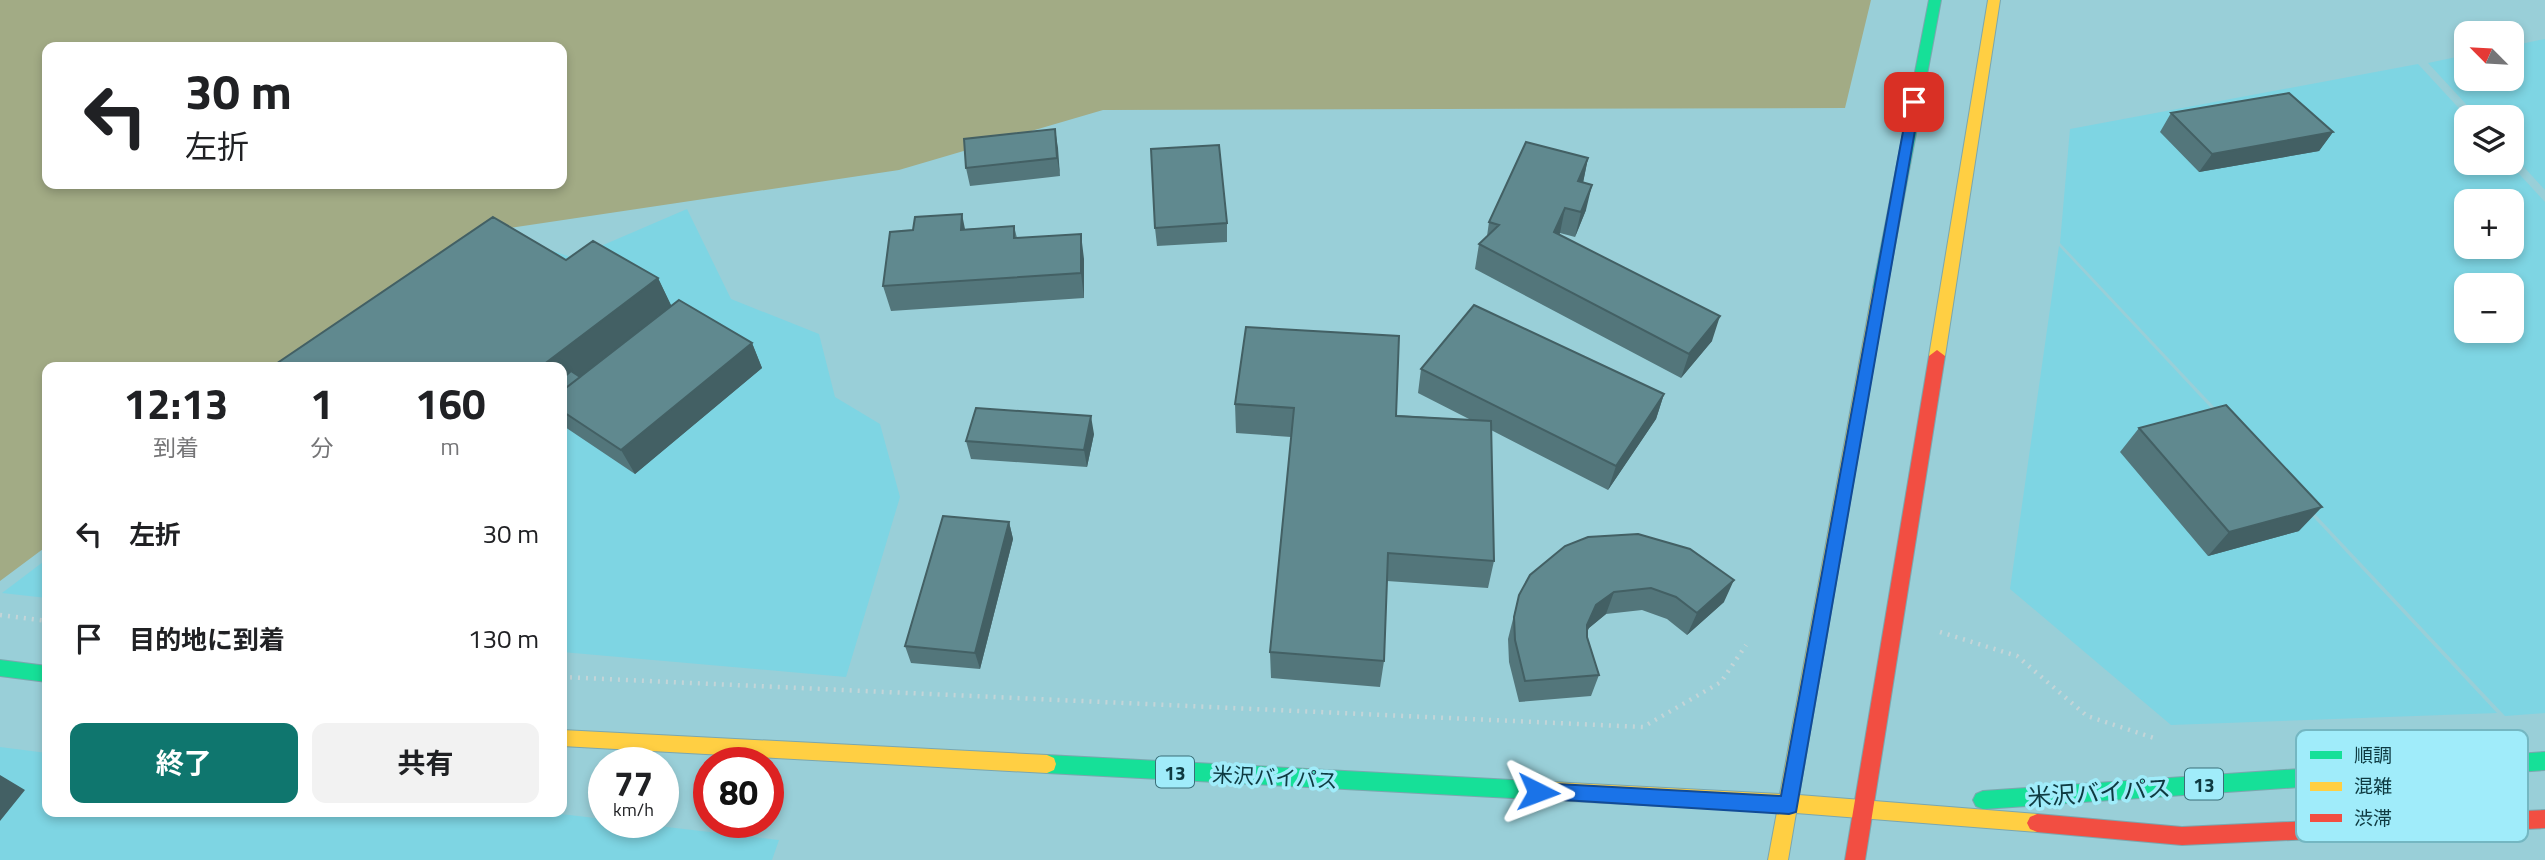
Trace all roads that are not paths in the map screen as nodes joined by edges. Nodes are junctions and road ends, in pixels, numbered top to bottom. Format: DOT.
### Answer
graph roads {
  1 [pos="1935,0"];
  2 [pos="1994,0"];
  3 [pos="0,668"];
  4 [pos="42,673"];
  5 [pos="567,738"];
  6 [pos="2296,778"];
  7 [pos="1789,805"];
  8 [pos="1863,808"];
  9 [pos="2296,831"];
  10 [pos="1778,860"];
  11 [pos="1854,860"];
  1 -- 7 [label="main road"];
  2 -- 8 [label="main road"];
  3 -- 4 [label="main road"];
  5 -- 7 [label="main road, 米沢バイパス / 13"];
  6 -- 8 [label="main road, 米沢バイパス / 13"];
  7 -- 8 [label="main road, 米沢バイパス / 13"];
  7 -- 10 [label="main road"];
  8 -- 9 [label="main road, 米沢バイパス / 13"];
  8 -- 11 [label="main road"];
}
